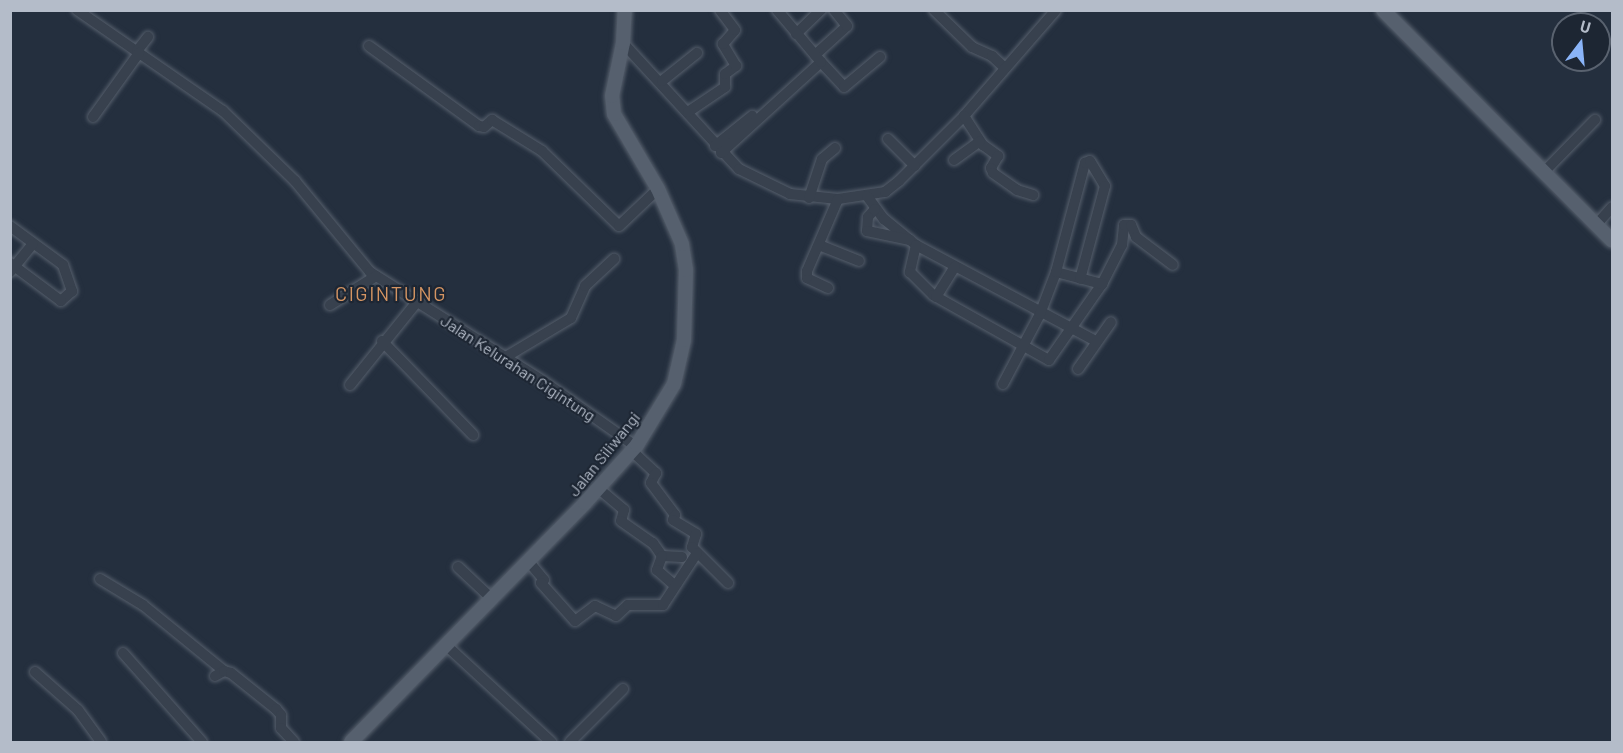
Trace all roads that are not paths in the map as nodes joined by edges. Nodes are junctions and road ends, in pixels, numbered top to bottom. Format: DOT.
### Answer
graph roads {
  1 [pos="77,10"];
  2 [pos="625,10"];
  3 [pos="720,10"];
  4 [pos="777,10"];
  5 [pos="821,10"];
  6 [pos="834,10"];
  7 [pos="934,10"];
  8 [pos="1056,10"];
  9 [pos="1383,10"];
  10 [pos="796,34"];
  11 [pos="148,37"];
  12 [pos="624,43"];
  13 [pos="369,46"];
  14 [pos="138,52"];
  15 [pos="697,53"];
  16 [pos="880,57"];
  17 [pos="818,59"];
  18 [pos="1004,67"];
  19 [pos="662,81"];
  20 [pos="688,112"];
  21 [pos="964,116"];
  22 [pos="93,117"];
  23 [pos="1595,120"];
  24 [pos="888,139"];
  25 [pos="980,141"];
  26 [pos="835,148"];
  27 [pos="718,149"];
  28 [pos="954,160"];
  29 [pos="915,166"];
  30 [pos="1544,171"];
  31 [pos="658,189"];
  32 [pos="1033,195"];
  33 [pos="864,197"];
  34 [pos="809,198"];
  35 [pos="838,199"];
  36 [pos="1612,207"];
  37 [pos="872,213"];
  38 [pos="10,225"];
  39 [pos="1596,225"];
  40 [pos="1612,241"];
  41 [pos="913,243"];
  42 [pos="33,244"];
  43 [pos="819,245"];
  44 [pos="614,259"];
  45 [pos="859,261"];
  46 [pos="1173,265"];
  47 [pos="955,266"];
  48 [pos="12,267"];
  49 [pos="1056,272"];
  50 [pos="376,276"];
  51 [pos="1080,279"];
  52 [pos="1102,284"];
  53 [pos="828,288"];
  54 [pos="936,297"];
  55 [pos="417,302"];
  56 [pos="330,305"];
  57 [pos="1040,314"];
  58 [pos="1111,322"];
  59 [pos="1070,328"];
  60 [pos="382,341"];
  61 [pos="1096,341"];
  62 [pos="1022,347"];
  63 [pos="504,358"];
  64 [pos="1078,369"];
  65 [pos="1003,384"];
  66 [pos="350,385"];
  67 [pos="473,435"];
  68 [pos="634,448"];
  69 [pos="598,488"];
  70 [pos="697,553"];
  71 [pos="662,556"];
  72 [pos="682,558"];
  73 [pos="530,562"];
  74 [pos="458,567"];
  75 [pos="100,579"];
  76 [pos="672,583"];
  77 [pos="728,583"];
  78 [pos="492,599"];
  79 [pos="447,646"];
  80 [pos="123,653"];
  81 [pos="35,672"];
  82 [pos="623,689"];
  83 [pos="101,742"];
  84 [pos="202,742"];
  85 [pos="294,742"];
  86 [pos="351,742"];
  87 [pos="551,742"];
  88 [pos="570,742"];
  1 -- 14 [label="street, Jalan Kelurahan Cigintung"];
  2 -- 12 [label="main road, Jalan Siliwangi"];
  3 -- 20 [label="street"];
  4 -- 10 [label="street"];
  5 -- 10 [label="street"];
  6 -- 17 [label="street"];
  7 -- 18 [label="street"];
  8 -- 18 [label="street"];
  9 -- 30 [label="main road"];
  10 -- 17 [label="street"];
  11 -- 14 [label="street"];
  12 -- 19 [label="street"];
  12 -- 31 [label="main road, Jalan Siliwangi"];
  13 -- 31 [label="street"];
  14 -- 22 [label="street"];
  14 -- 50 [label="street, Jalan Kelurahan Cigintung"];
  15 -- 19 [label="street"];
  16 -- 17 [label="street"];
  17 -- 27 [label="street"];
  18 -- 21 [label="street"];
  19 -- 20 [label="street"];
  20 -- 27 [label="street"];
  21 -- 25 [label="street"];
  21 -- 29 [label="street"];
  23 -- 30 [label="street"];
  24 -- 29 [label="street"];
  25 -- 28 [label="street"];
  25 -- 32 [label="street"];
  26 -- 34 [label="street"];
  27 -- 34 [label="street"];
  29 -- 33 [label="street"];
  30 -- 39 [label="main road"];
  31 -- 68 [label="main road, Jalan Siliwangi"];
  33 -- 35 [label="street"];
  33 -- 37 [label="street"];
  34 -- 35 [label="street"];
  35 -- 43 [label="street"];
  36 -- 39 [label="street"];
  37 -- 41 [label="street"];
  37 -- 41 [label="street"];
  38 -- 42 [label="street"];
  39 -- 40 [label="main road"];
  41 -- 47 [label="street"];
  41 -- 54 [label="street"];
  42 -- 48 [label="street"];
  42 -- 48 [label="street"];
  43 -- 45 [label="street"];
  43 -- 53 [label="street"];
  44 -- 63 [label="street"];
  46 -- 52 [label="street"];
  47 -- 54 [label="street"];
  47 -- 57 [label="street"];
  49 -- 51 [label="street"];
  49 -- 51 [label="street"];
  49 -- 57 [label="street"];
  50 -- 55 [label="street, Jalan Kelurahan Cigintung"];
  50 -- 56 [label="street"];
  51 -- 52 [label="street"];
  52 -- 59 [label="street"];
  54 -- 62 [label="street"];
  55 -- 60 [label="street"];
  55 -- 63 [label="street, Jalan Kelurahan Cigintung"];
  57 -- 59 [label="street"];
  57 -- 62 [label="street"];
  58 -- 61 [label="street"];
  59 -- 61 [label="street"];
  59 -- 62 [label="street"];
  60 -- 66 [label="street"];
  60 -- 67 [label="street"];
  61 -- 64 [label="street"];
  62 -- 65 [label="street"];
  63 -- 68 [label="street, Jalan Kelurahan Cigintung"];
  68 -- 69 [label="main road, Jalan Siliwangi"];
  68 -- 70 [label="street, Jalan Kelurahan Cigintung"];
  69 -- 71 [label="street"];
  69 -- 73 [label="main road, Jalan Siliwangi"];
  70 -- 73 [label="street"];
  70 -- 77 [label="street"];
  71 -- 72 [label="street"];
  71 -- 76 [label="street"];
  73 -- 78 [label="main road, Jalan Siliwangi"];
  74 -- 78 [label="street"];
  75 -- 85 [label="street"];
  78 -- 79 [label="main road, Jalan Siliwangi"];
  79 -- 86 [label="main road, Jalan Siliwangi"];
  79 -- 87 [label="street"];
  80 -- 84 [label="street"];
  81 -- 83 [label="street"];
  82 -- 88 [label="street"];
}
